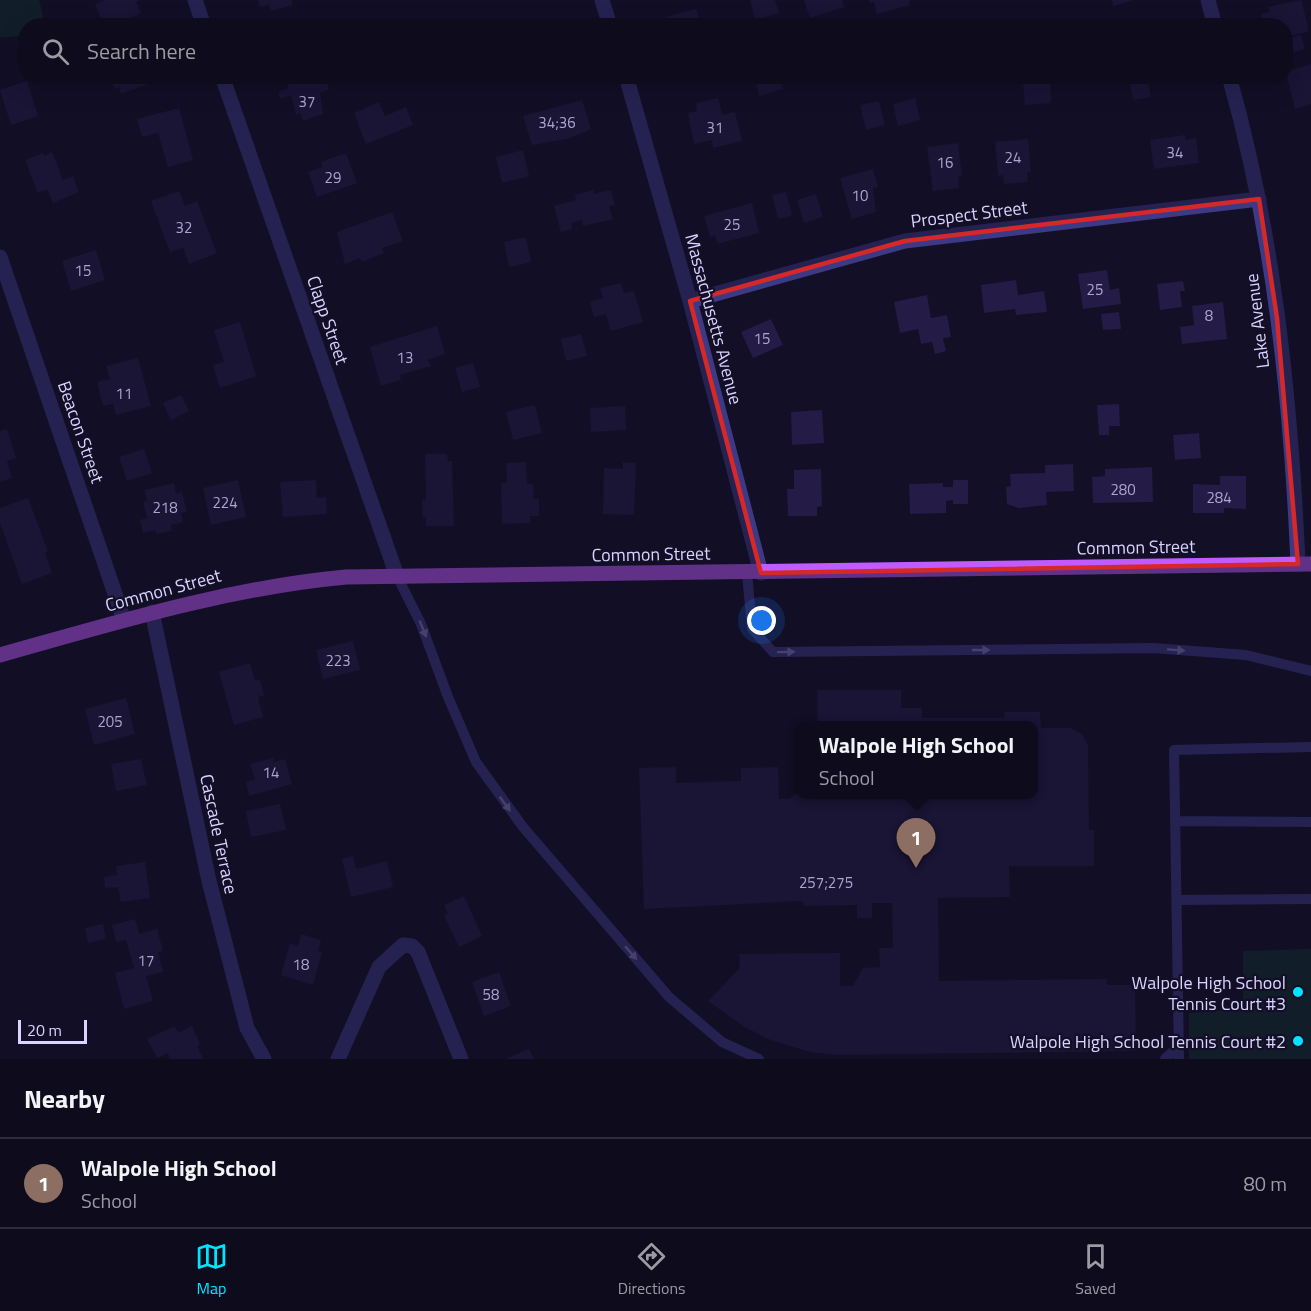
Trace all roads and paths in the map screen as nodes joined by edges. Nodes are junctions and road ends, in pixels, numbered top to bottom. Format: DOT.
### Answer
graph roads {
  1 [pos="195,0"];
  2 [pos="602,0"];
  3 [pos="1208,0"];
  4 [pos="201,18"];
  5 [pos="608,18"];
  6 [pos="1213,18"];
  7 [pos="225,84"];
  8 [pos="628,84"];
  9 [pos="1231,84"];
  10 [pos="1259,199"];
  11 [pos="0,257"];
  12 [pos="690,301"];
  13 [pos="1304,564"];
  14 [pos="754,573"];
  15 [pos="397,576"];
  16 [pos="152,612"];
  17 [pos="124,620"];
  18 [pos="0,655"];
  19 [pos="1311,671"];
  20 [pos="1311,747"];
  21 [pos="1176,821"];
  22 [pos="1311,822"];
  23 [pos="1311,899"];
  24 [pos="1177,900"];
  25 [pos="1179,1046"];
  26 [pos="264,1059"];
  27 [pos="338,1059"];
  28 [pos="461,1059"];
  29 [pos="759,1059"];
  30 [pos="1165,1059"];
  31 [pos="1179,1059"];
  1 -- 4 [label="street"];
  2 -- 5 [label="street"];
  3 -- 6 [label="street"];
  7 -- 15 [label="street, Clapp Street"];
  8 -- 12 [label="street, Massachusetts Avenue"];
  9 -- 10 [label="street, Lake Avenue"];
  10 -- 12 [label="street, Prospect Street"];
  10 -- 13 [label="street, Lake Avenue"];
  11 -- 17 [label="street, Beacon Street"];
  12 -- 14 [label="street, Massachusetts Avenue"];
  13 -- 14 [label="main road, Common Street"];
  14 -- 15 [label="main road, Common Street"];
  14 -- 19 [label="lane, one-way"];
  15 -- 16 [label="main road, Common Street"];
  15 -- 29 [label="lane, one-way"];
  16 -- 17 [label="main road, Common Street"];
  16 -- 26 [label="street, Cascade Terrace"];
  17 -- 18 [label="main road, Common Street"];
  20 -- 21 [label="lane"];
  21 -- 22 [label="lane"];
  21 -- 24 [label="lane"];
  23 -- 24 [label="lane"];
  24 -- 25 [label="lane"];
  25 -- 30 [label="lane"];
  25 -- 31 [label="lane"];
  27 -- 28 [label="street"];
}
